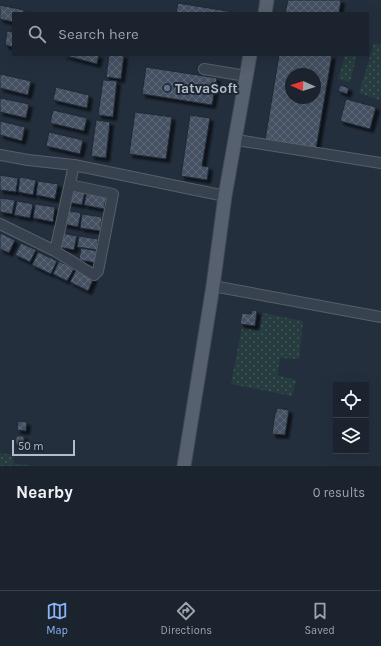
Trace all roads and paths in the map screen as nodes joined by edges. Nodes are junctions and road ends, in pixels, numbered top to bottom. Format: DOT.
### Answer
graph roads {
  1 [pos="259,0"];
  2 [pos="267,0"];
  3 [pos="257,12"];
  4 [pos="264,12"];
  5 [pos="250,56"];
  6 [pos="257,56"];
  7 [pos="204,69"];
  8 [pos="246,76"];
  9 [pos="243,141"];
  10 [pos="0,155"];
  11 [pos="381,163"];
  12 [pos="74,166"];
  13 [pos="70,185"];
  14 [pos="225,196"];
  15 [pos="0,224"];
  16 [pos="55,251"];
  17 [pos="217,286"];
  18 [pos="381,317"];
  19 [pos="184,466"];
  20 [pos="193,466"];
  1 -- 3 [label="main road"];
  2 -- 4 [label="main road"];
  5 -- 8 [label="main road"];
  6 -- 9 [label="main road"];
  7 -- 8 [label="street"];
  8 -- 14 [label="main road"];
  9 -- 11 [label="street"];
  9 -- 17 [label="main road"];
  10 -- 12 [label="street"];
  12 -- 13 [label="street"];
  12 -- 14 [label="street"];
  13 -- 16 [label="street"];
  13 -- 16 [label="street"];
  14 -- 17 [label="main road"];
  15 -- 16 [label="street"];
  17 -- 18 [label="street"];
  17 -- 19 [label="main road"];
  17 -- 20 [label="main road"];
}
